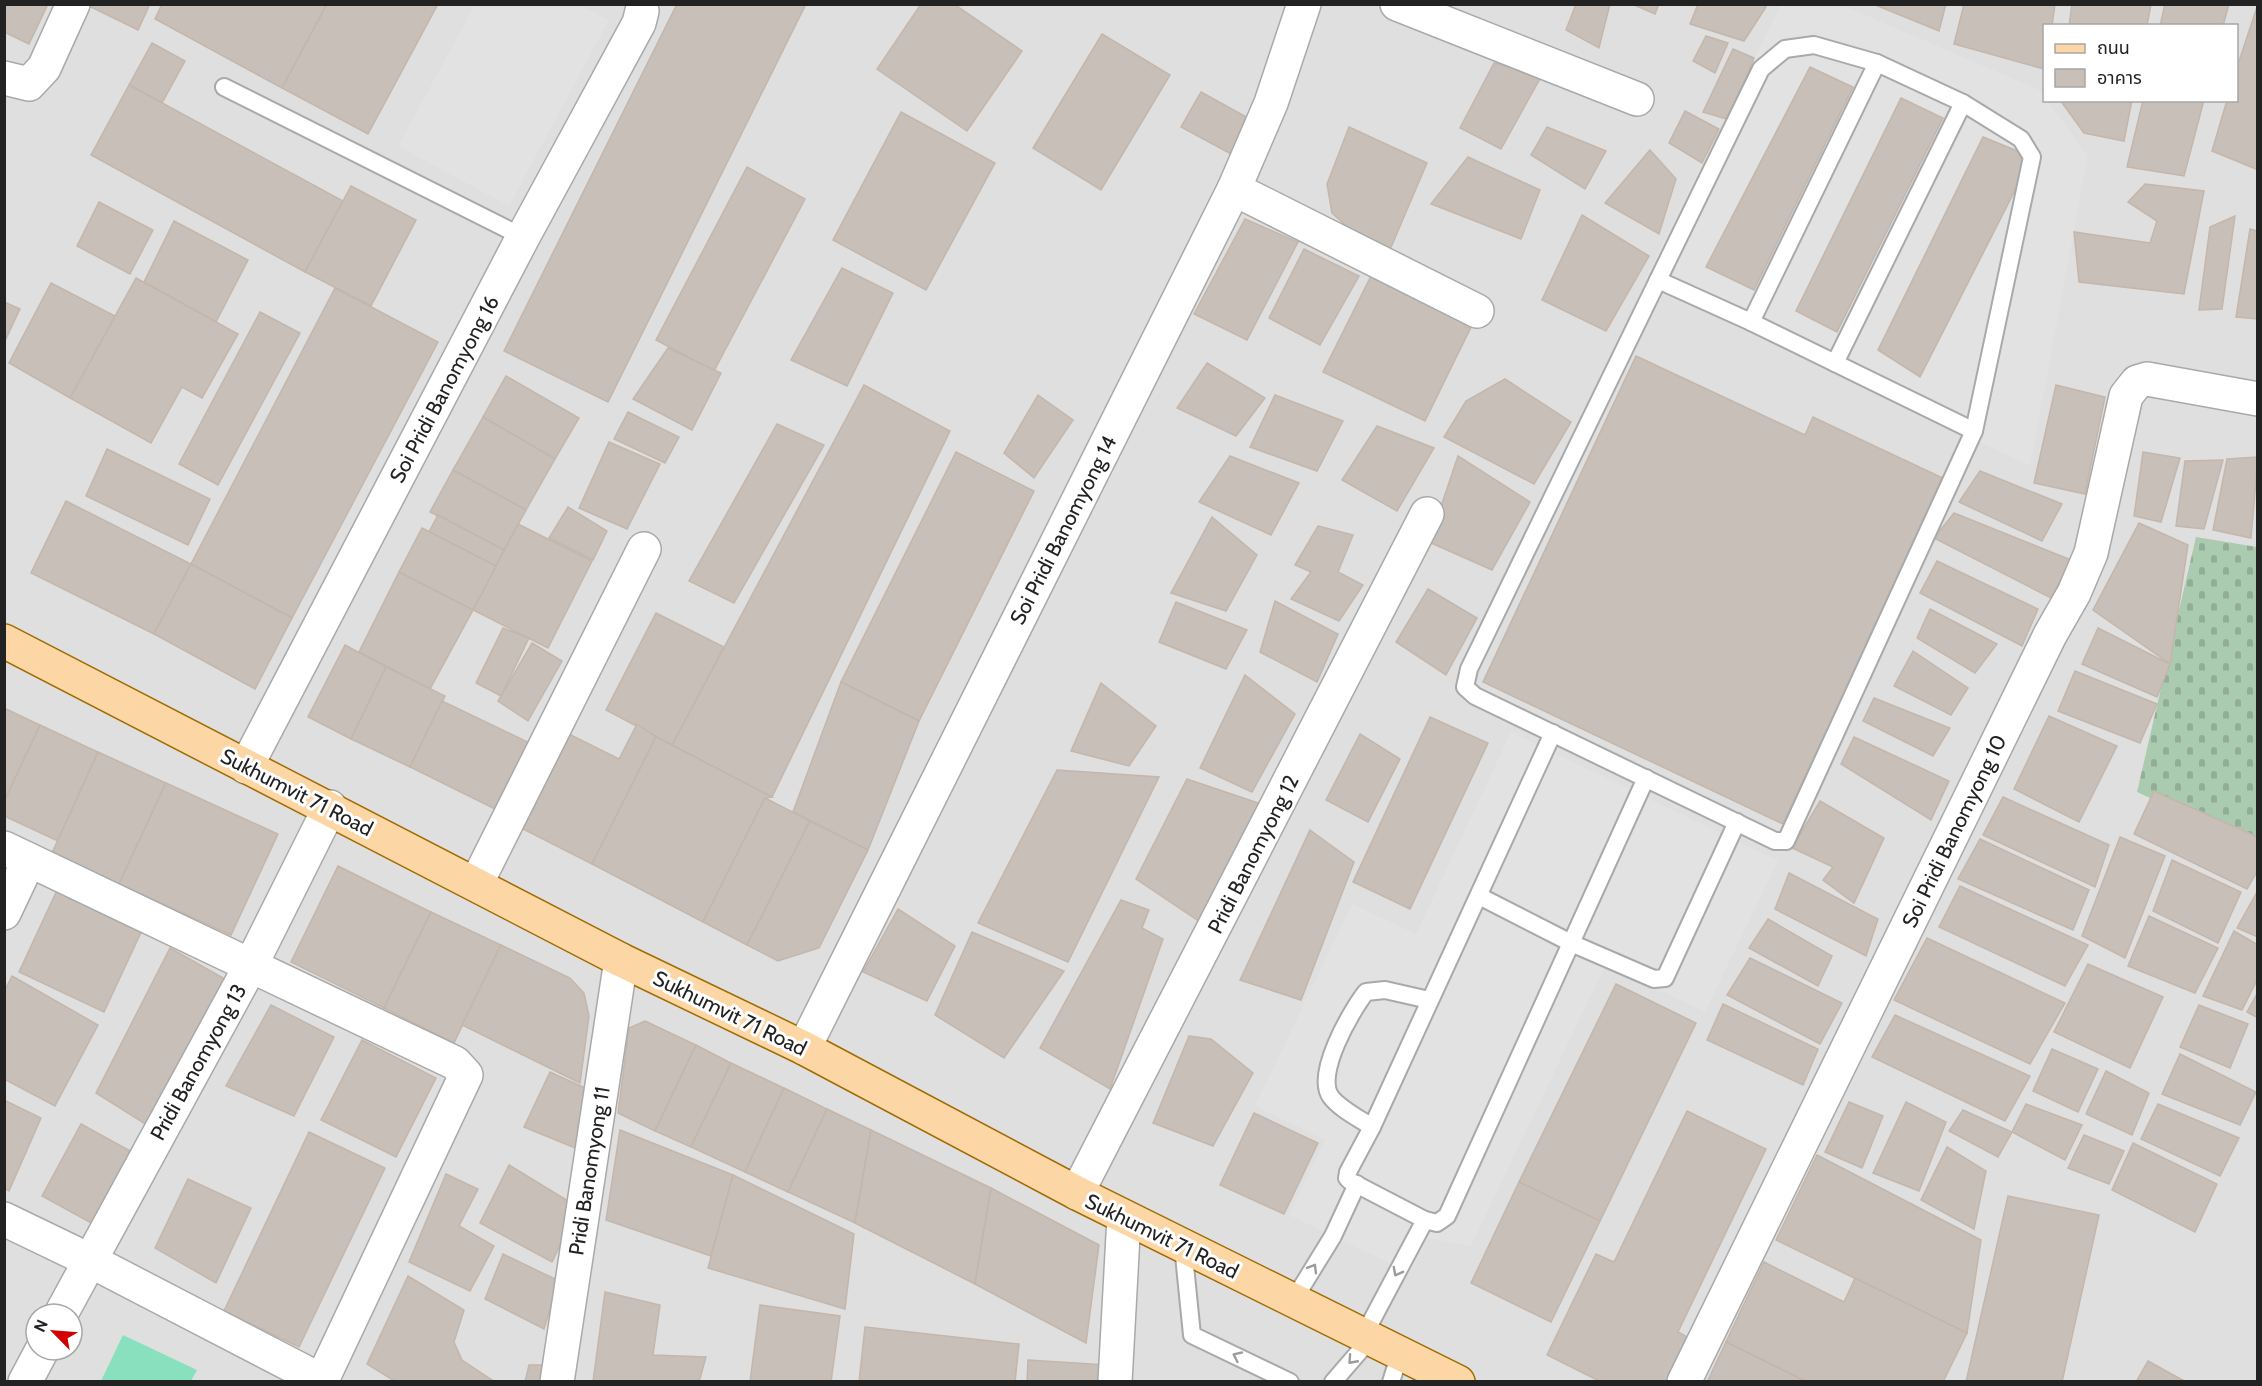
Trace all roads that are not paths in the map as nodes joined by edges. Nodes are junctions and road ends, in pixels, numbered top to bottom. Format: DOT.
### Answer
graph roads {
  1 [pos="73,4"];
  2 [pos="1304,4"];
  3 [pos="1397,4"];
  4 [pos="639,8"];
  5 [pos="1877,63"];
  6 [pos="4,78"];
  7 [pos="224,87"];
  8 [pos="1637,99"];
  9 [pos="1963,103"];
  10 [pos="1234,189"];
  11 [pos="523,237"];
  12 [pos="1658,280"];
  13 [pos="1477,311"];
  14 [pos="1751,322"];
  15 [pos="1835,363"];
  16 [pos="2258,399"];
  17 [pos="1974,431"];
  18 [pos="1427,514"];
  19 [pos="644,549"];
  20 [pos="4,640"];
  21 [pos="1553,733"];
  22 [pos="246,767"];
  23 [pos="1646,778"];
  24 [pos="330,807"];
  25 [pos="1737,822"];
  26 [pos="17,854"];
  27 [pos="476,884"];
  28 [pos="1479,896"];
  29 [pos="4,913"];
  30 [pos="1571,943"];
  31 [pos="621,960"];
  32 [pos="250,966"];
  33 [pos="1429,1000"];
  34 [pos="804,1048"];
  35 [pos="1372,1127"];
  36 [pos="1357,1184"];
  37 [pos="1077,1193"];
  38 [pos="1124,1217"];
  39 [pos="4,1219"];
  40 [pos="1425,1220"];
  41 [pos="1183,1246"];
  42 [pos="89,1260"];
  43 [pos="1293,1301"];
  44 [pos="67,1302"];
  45 [pos="1367,1337"];
  46 [pos="36,1362"];
  47 [pos="1396,1367"];
  48 [pos="323,1381"];
  49 [pos="25,1382"];
  50 [pos="557,1382"];
  51 [pos="1115,1382"];
  52 [pos="1290,1382"];
  53 [pos="1333,1382"];
  54 [pos="1458,1382"];
  55 [pos="1684,1382"];
  1 -- 6 [label="street"];
  2 -- 10 [label="street, Soi Pridi Banomyong 14"];
  3 -- 8 [label="street"];
  4 -- 11 [label="street, Soi Pridi Banomyong 16"];
  5 -- 9 [label="lane"];
  5 -- 12 [label="lane"];
  5 -- 14 [label="lane"];
  7 -- 11 [label="lane"];
  9 -- 15 [label="lane"];
  9 -- 17 [label="lane"];
  10 -- 13 [label="street"];
  10 -- 34 [label="street, Soi Pridi Banomyong 14"];
  11 -- 22 [label="street, Soi Pridi Banomyong 16"];
  12 -- 14 [label="lane"];
  12 -- 21 [label="lane"];
  14 -- 15 [label="lane"];
  15 -- 17 [label="lane"];
  16 -- 55 [label="street, Soi Pridi Banomyong 10"];
  17 -- 25 [label="lane"];
  18 -- 37 [label="street, Pridi Banomyong 12"];
  19 -- 27 [label="street"];
  20 -- 22 [label="main road, Sukhumvit 71 Road"];
  21 -- 23 [label="lane"];
  21 -- 28 [label="lane"];
  22 -- 24 [label="main road, Sukhumvit 71 Road"];
  23 -- 25 [label="lane"];
  23 -- 30 [label="lane"];
  24 -- 27 [label="main road, Sukhumvit 71 Road"];
  24 -- 32 [label="street, Pridi Banomyong 13"];
  25 -- 30 [label="lane"];
  26 -- 29 [label="street"];
  26 -- 32 [label="street"];
  27 -- 31 [label="main road, Sukhumvit 71 Road"];
  28 -- 30 [label="lane"];
  28 -- 33 [label="lane"];
  30 -- 40 [label="lane"];
  31 -- 34 [label="main road, Sukhumvit 71 Road"];
  31 -- 50 [label="street, Pridi Banomyong 11"];
  32 -- 42 [label="street, Pridi Banomyong 13"];
  32 -- 48 [label="street"];
  33 -- 35 [label="lane"];
  33 -- 35 [label="lane"];
  34 -- 37 [label="main road, Sukhumvit 71 Road"];
  35 -- 36 [label="lane"];
  36 -- 40 [label="lane"];
  43 -- 36 [label="lane, one-way"];
  37 -- 38 [label="main road, Sukhumvit 71 Road"];
  38 -- 41 [label="main road, Sukhumvit 71 Road"];
  38 -- 51 [label="street"];
  39 -- 42 [label="street"];
  40 -- 45 [label="lane, one-way"];
  41 -- 43 [label="main road, Sukhumvit 71 Road"];
  52 -- 41 [label="lane, one-way"];
  42 -- 44 [label="street, Pridi Banomyong 13"];
  42 -- 48 [label="street"];
  43 -- 45 [label="main road, Sukhumvit 71 Road"];
  45 -- 47 [label="main road, Sukhumvit 71 Road"];
  45 -- 53 [label="lane, one-way"];
  46 -- 49 [label="street"];
  47 -- 54 [label="main road, Sukhumvit 71 Road"];
}
